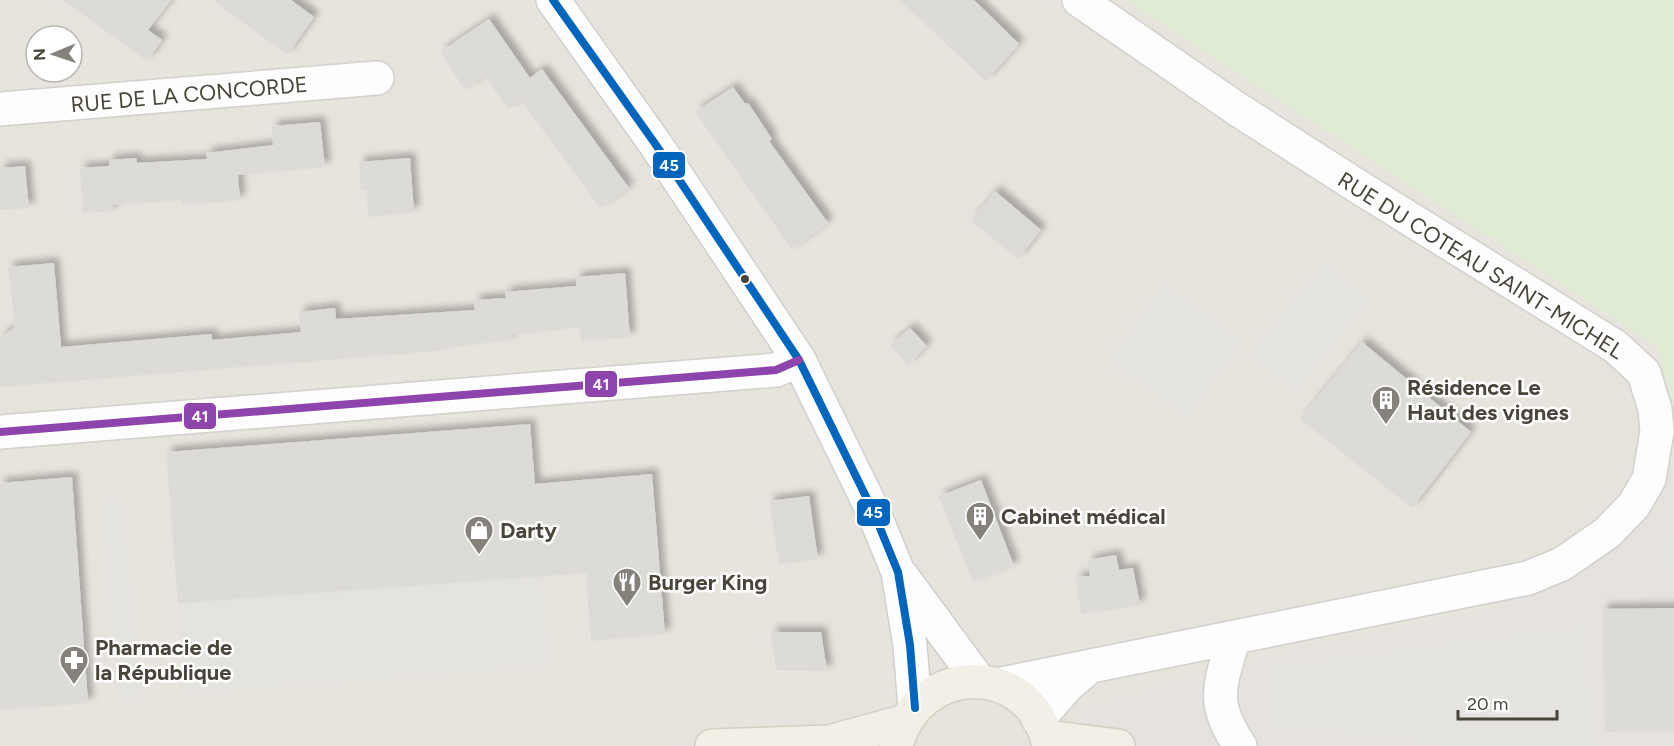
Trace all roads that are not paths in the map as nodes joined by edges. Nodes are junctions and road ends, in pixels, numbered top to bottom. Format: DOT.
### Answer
graph roads {
  1 [pos="553,0"];
  2 [pos="1079,0"];
  3 [pos="377,78"];
  4 [pos="0,109"];
  5 [pos="799,360"];
  6 [pos="0,432"];
  7 [pos="898,572"];
  8 [pos="1234,638"];
  9 [pos="1088,668"];
  10 [pos="988,683"];
  11 [pos="906,725"];
  12 [pos="1045,734"];
  13 [pos="712,746"];
  14 [pos="1118,746"];
  15 [pos="1240,746"];
  1 -- 5 [label="street"];
  2 -- 8 [label="street, RUE DU COTEAU SAINT-MICHEL"];
  3 -- 4 [label="street, RUE DE LA CONCORDE"];
  5 -- 6 [label="street"];
  5 -- 7 [label="street"];
  7 -- 10 [label="street"];
  7 -- 11 [label="street"];
  8 -- 9 [label="street, RUE DU COTEAU SAINT-MICHEL"];
  8 -- 15 [label="street"];
  9 -- 10 [label="street, RUE DU COTEAU SAINT-MICHEL"];
  9 -- 12 [label="street, RUE DU COTEAU SAINT-MICHEL"];
  10 -- 11 [label="main road"];
  10 -- 12 [label="main road"];
  11 -- 13 [label="main road"];
  12 -- 14 [label="main road"];
}
